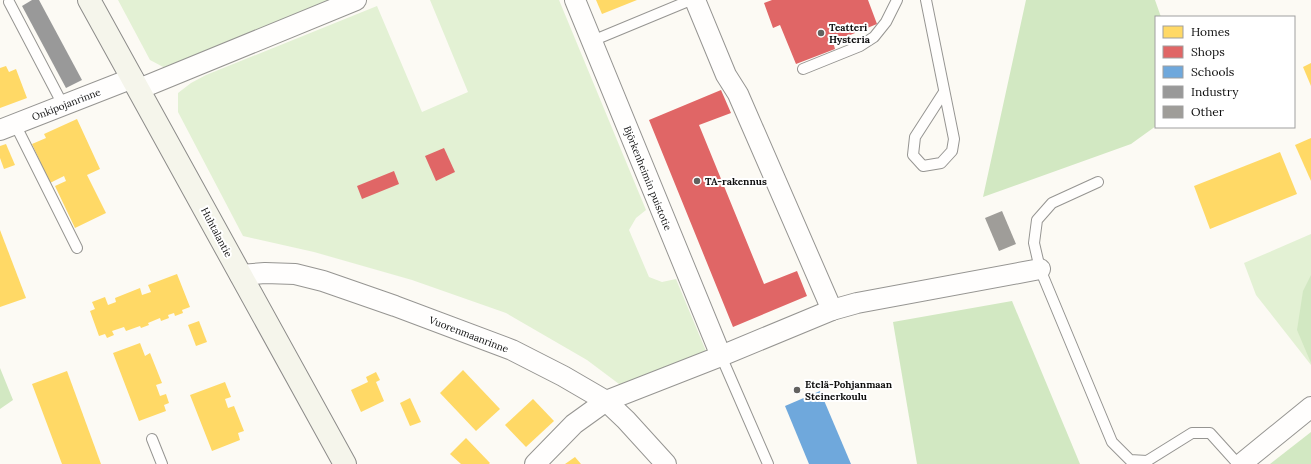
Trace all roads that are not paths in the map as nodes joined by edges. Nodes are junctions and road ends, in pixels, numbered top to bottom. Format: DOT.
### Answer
graph roads {
  1 [pos="89,0"];
  2 [pos="356,0"];
  3 [pos="575,0"];
  4 [pos="691,0"];
  5 [pos="695,0"];
  6 [pos="897,0"];
  7 [pos="926,0"];
  8 [pos="9,2"];
  9 [pos="592,41"];
  10 [pos="803,69"];
  11 [pos="136,84"];
  12 [pos="944,92"];
  13 [pos="63,105"];
  14 [pos="8,127"];
  15 [pos="1098,182"];
  16 [pos="77,248"];
  17 [pos="1040,269"];
  18 [pos="240,274"];
  19 [pos="832,310"];
  20 [pos="721,356"];
  21 [pos="606,401"];
  22 [pos="1311,407"];
  23 [pos="152,438"];
  24 [pos="162,464"];
  25 [pos="345,464"];
  26 [pos="535,464"];
  27 [pos="666,464"];
  28 [pos="768,464"];
  29 [pos="1238,464"];
  30 [pos="1241,464"];
  1 -- 11 [label="main road, Huhtalantie"];
  2 -- 11 [label="street, Onkipojanrinne"];
  3 -- 9 [label="street, Björkenheimin puistotie"];
  4 -- 9 [label="lane"];
  5 -- 19 [label="street"];
  6 -- 10 [label="lane"];
  7 -- 12 [label="lane"];
  8 -- 13 [label="lane"];
  9 -- 20 [label="street, Björkenheimin puistotie"];
  11 -- 13 [label="street, Onkipojanrinne"];
  11 -- 18 [label="main road, Huhtalantie"];
  12 -- 12 [label="lane"];
  13 -- 14 [label="street, Onkipojanrinne"];
  14 -- 16 [label="lane"];
  15 -- 17 [label="lane"];
  17 -- 19 [label="street"];
  17 -- 29 [label="lane"];
  18 -- 21 [label="street, Vuorenmaanrinne"];
  18 -- 25 [label="main road, Huhtalantie"];
  19 -- 20 [label="street"];
  20 -- 21 [label="street"];
  20 -- 28 [label="lane"];
  21 -- 26 [label="street"];
  21 -- 27 [label="street, Vuorenmaanrinne"];
  22 -- 30 [label="street"];
  23 -- 24 [label="lane"];
}
